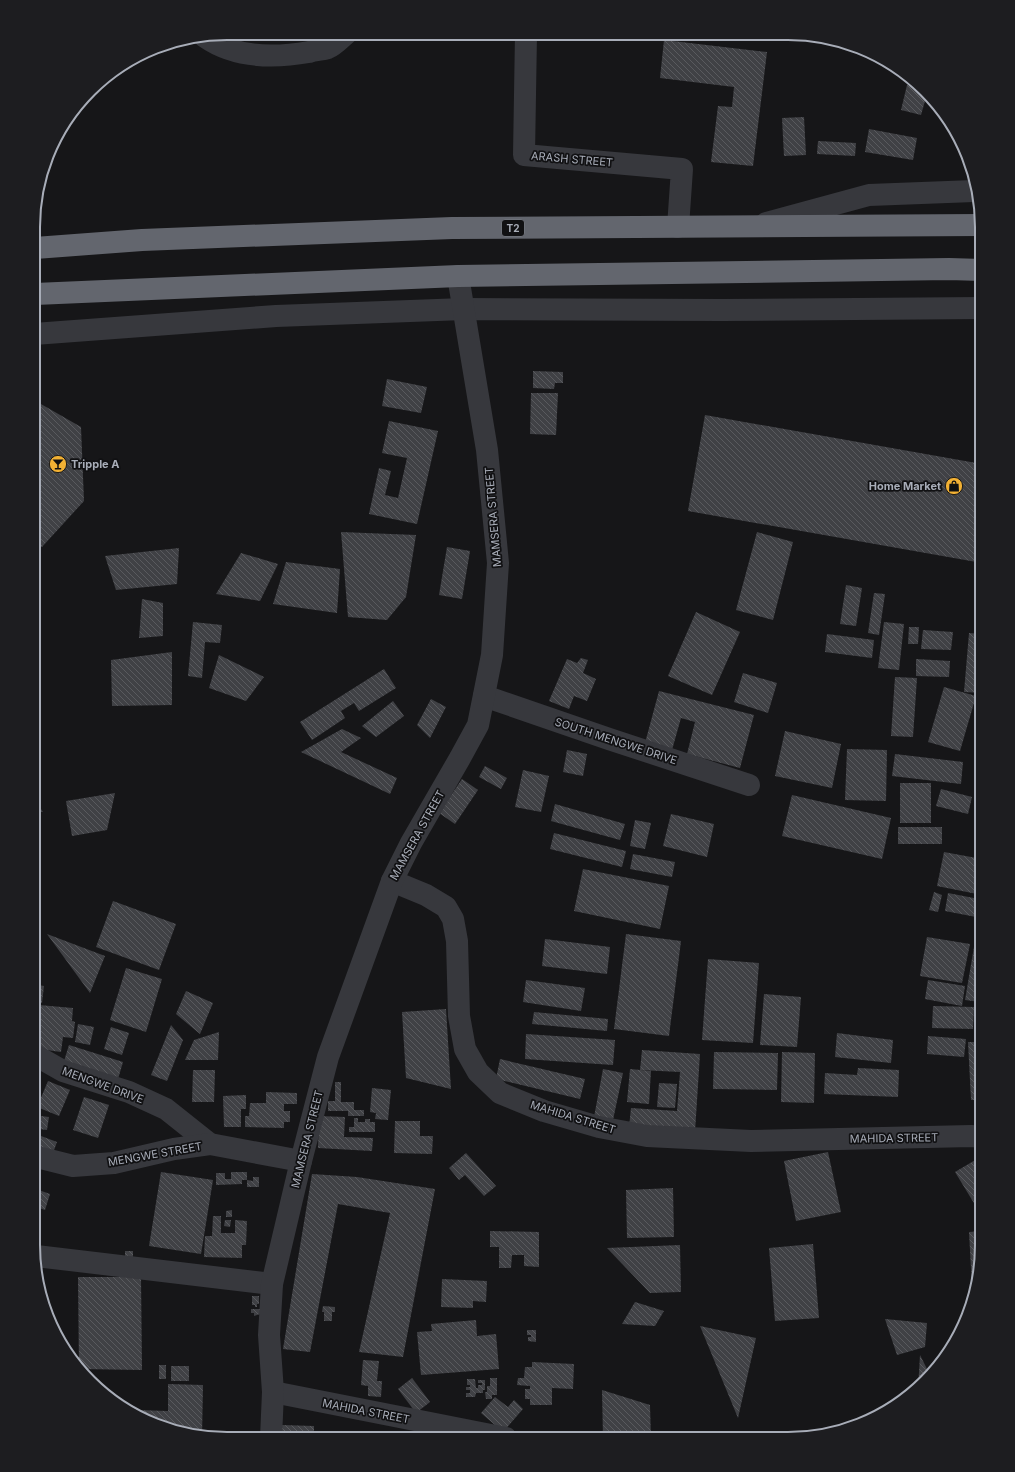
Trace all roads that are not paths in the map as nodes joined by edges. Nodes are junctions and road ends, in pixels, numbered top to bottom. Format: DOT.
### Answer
graph roads {
  1 [pos="339,40"];
  2 [pos="526,40"];
  3 [pos="211,41"];
  4 [pos="971,191"];
  5 [pos="975,225"];
  6 [pos="753,226"];
  7 [pos="678,227"];
  8 [pos="40,245"];
  9 [pos="975,270"];
  10 [pos="458,276"];
  11 [pos="40,294"];
  12 [pos="975,308"];
  13 [pos="464,309"];
  14 [pos="40,334"];
  15 [pos="484,696"];
  16 [pos="749,785"];
  17 [pos="392,881"];
  18 [pos="40,1058"];
  19 [pos="975,1136"];
  20 [pos="210,1144"];
  21 [pos="40,1158"];
  22 [pos="301,1161"];
  23 [pos="40,1256"];
  24 [pos="272,1284"];
  25 [pos="273,1392"];
  26 [pos="271,1432"];
  27 [pos="476,1432"];
  1 -- 3 [label="street"];
  2 -- 7 [label="street, ARASH STREET"];
  4 -- 6 [label="street"];
  5 -- 6 [label="highway, T2"];
  6 -- 7 [label="highway, T2"];
  7 -- 8 [label="highway, T2"];
  9 -- 10 [label="highway"];
  10 -- 11 [label="highway"];
  10 -- 13 [label="street, MAMSERA STREET"];
  12 -- 13 [label="street"];
  13 -- 14 [label="street"];
  13 -- 15 [label="street, MAMSERA STREET"];
  15 -- 16 [label="street, SOUTH MENGWE DRIVE"];
  15 -- 17 [label="street, MAMSERA STREET"];
  17 -- 19 [label="street, MAHIDA STREET"];
  17 -- 22 [label="street, MAMSERA STREET"];
  18 -- 20 [label="street, MENGWE DRIVE"];
  20 -- 21 [label="street, MENGWE STREET"];
  20 -- 22 [label="street, MENGWE STREET"];
  22 -- 24 [label="street, MAMSERA STREET"];
  23 -- 24 [label="street"];
  24 -- 25 [label="street, MAMSERA STREET"];
  25 -- 26 [label="street, MAMSERA STREET"];
  25 -- 27 [label="street, MAHIDA STREET"];
}
